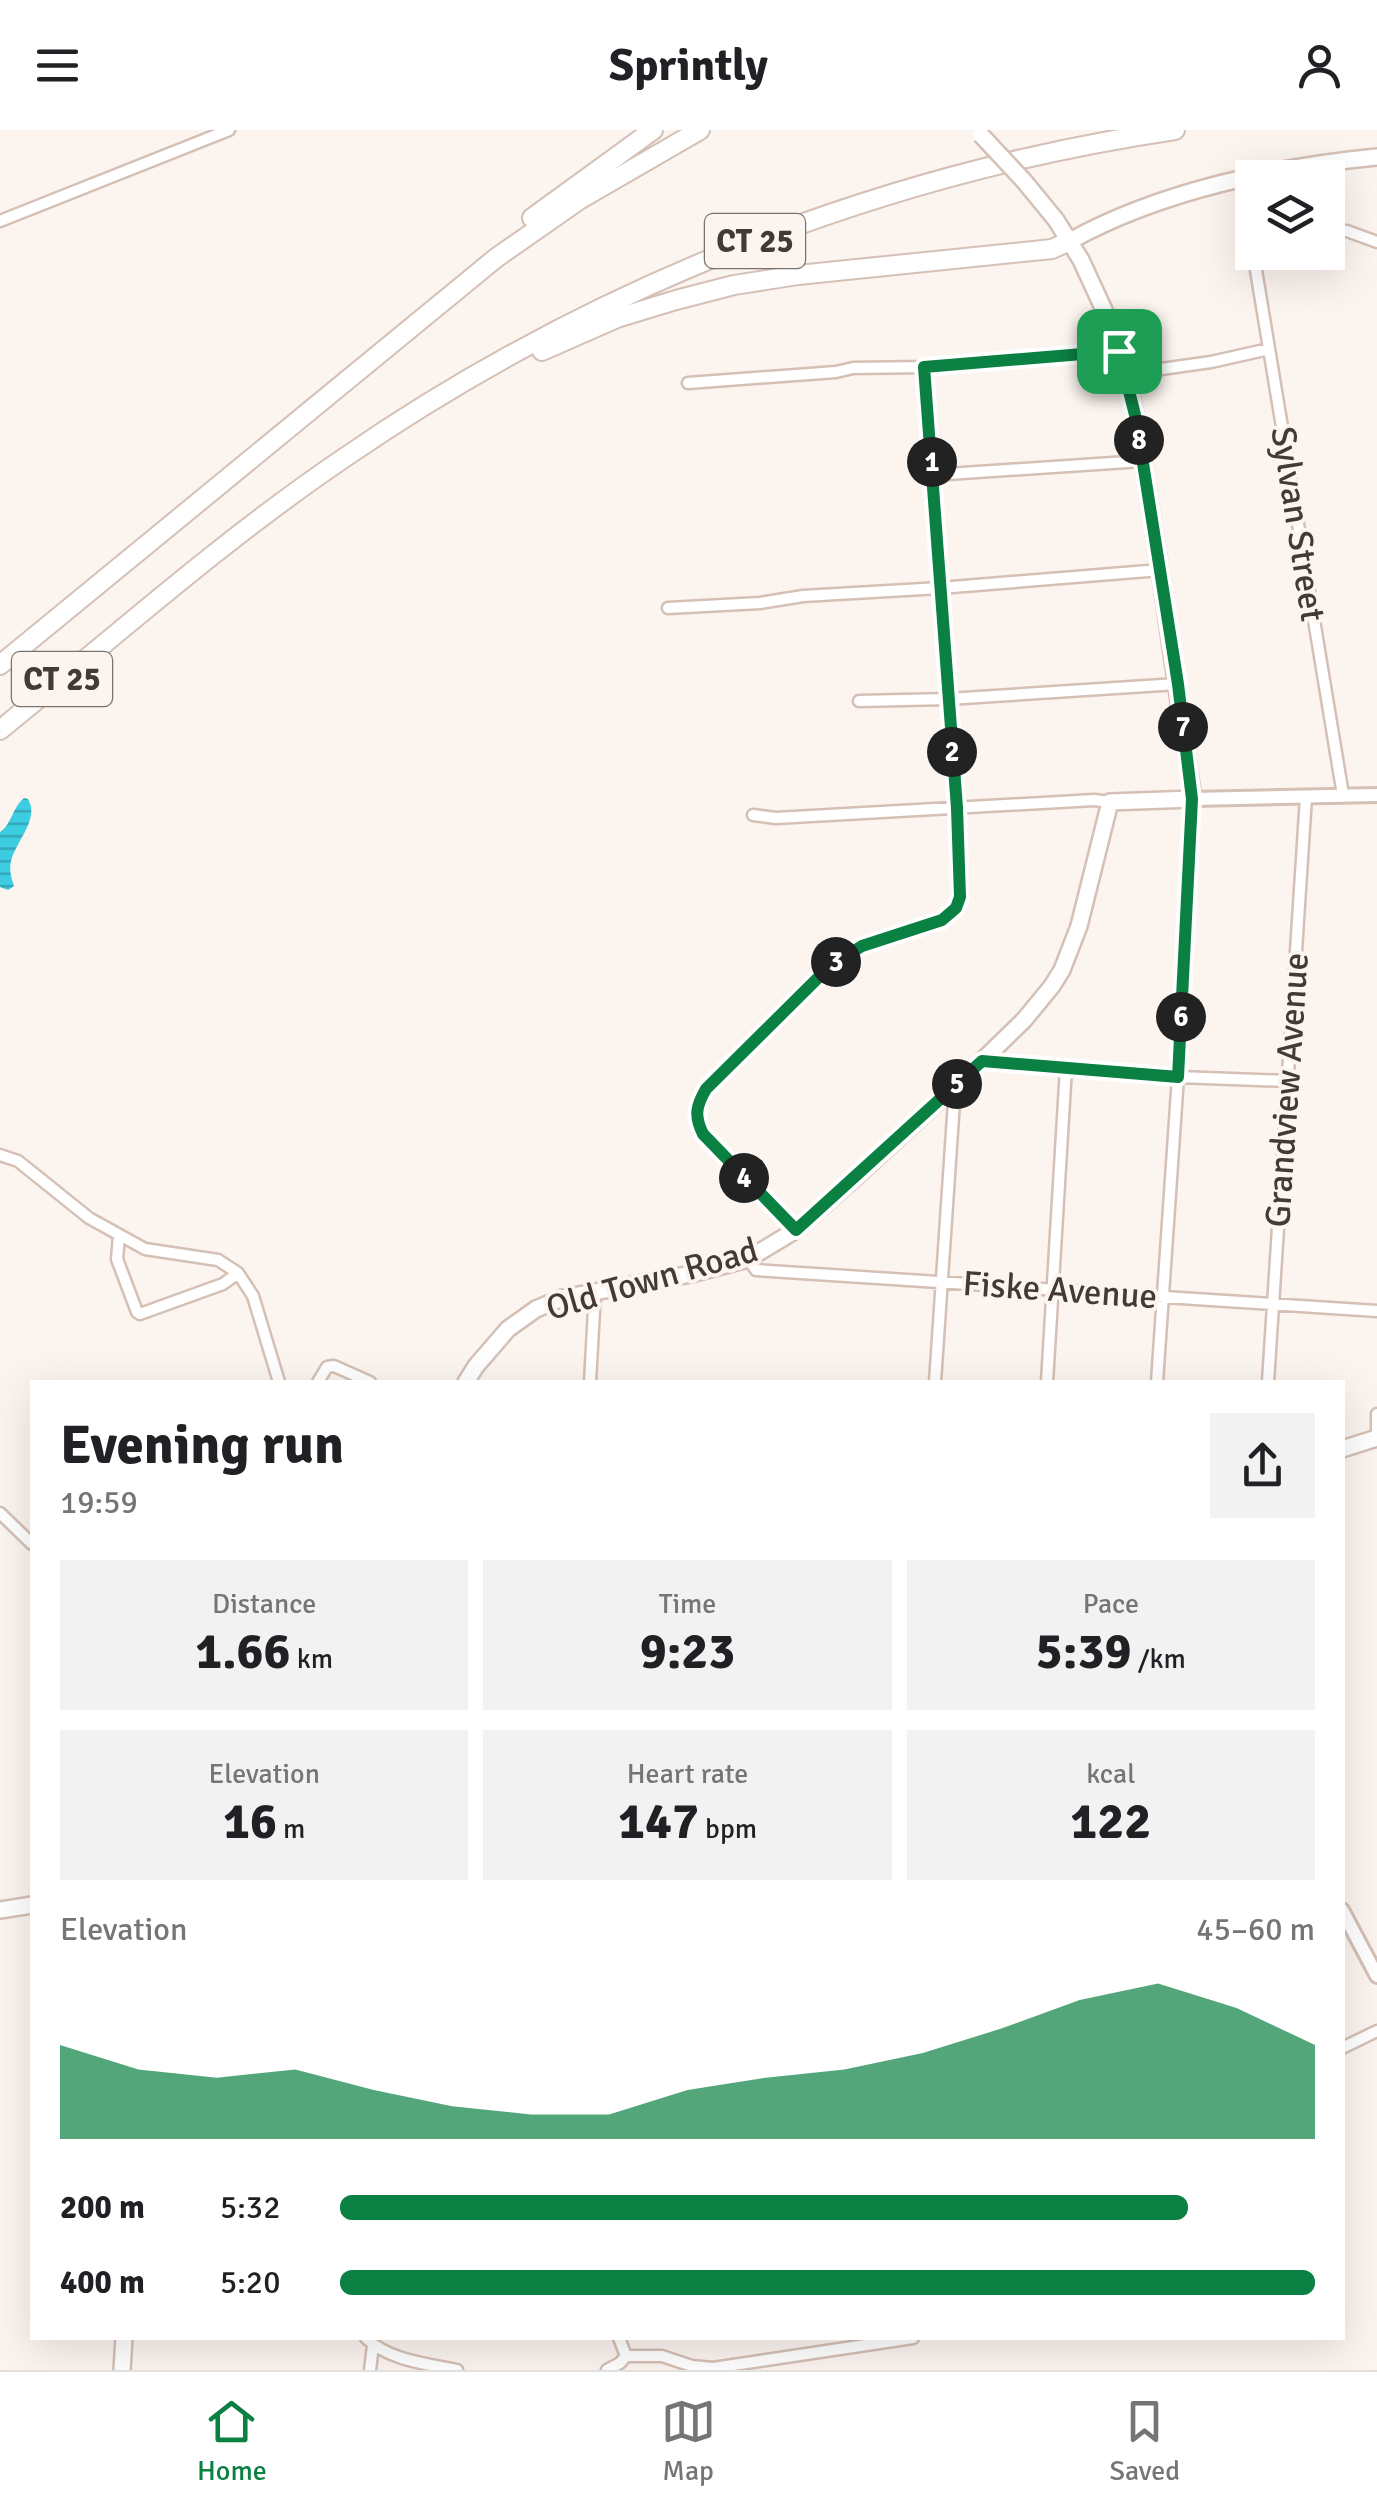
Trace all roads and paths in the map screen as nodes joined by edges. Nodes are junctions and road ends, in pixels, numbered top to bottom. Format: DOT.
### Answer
graph roads {
  1 [pos="229,130"];
  2 [pos="652,130"];
  3 [pos="700,130"];
  4 [pos="1176,130"];
  5 [pos="979,132"];
  6 [pos="1377,157"];
  7 [pos="0,221"];
  8 [pos="1345,231"];
  9 [pos="1070,241"];
  10 [pos="1377,242"];
  11 [pos="1256,270"];
  12 [pos="418,320"];
  13 [pos="1269,349"];
  14 [pos="1119,351"];
  15 [pos="924,367"];
  16 [pos="1126,374"];
  17 [pos="688,383"];
  18 [pos="368,441"];
  19 [pos="1142,460"];
  20 [pos="933,476"];
  21 [pos="1160,570"];
  22 [pos="940,588"];
  23 [pos="668,608"];
  24 [pos="0,665"];
  25 [pos="1178,684"];
  26 [pos="859,700"];
  27 [pos="948,700"];
  28 [pos="0,730"];
  29 [pos="1343,795"];
  30 [pos="1377,795"];
  31 [pos="1306,797"];
  32 [pos="1192,799"];
  33 [pos="1110,802"];
  34 [pos="957,808"];
  35 [pos="753,816"];
  36 [pos="982,1061"];
  37 [pos="1066,1068"];
  38 [pos="1178,1077"];
  39 [pos="1288,1081"];
  40 [pos="955,1086"];
  41 [pos="0,1155"];
  42 [pos="796,1230"];
  43 [pos="119,1236"];
  44 [pos="748,1259"];
  45 [pos="238,1274"];
  46 [pos="941,1282"];
  47 [pos="1053,1291"];
  48 [pos="595,1292"];
  49 [pos="1162,1296"];
  50 [pos="1272,1305"];
  51 [pos="1377,1310"];
  52 [pos="277,1380"];
  53 [pos="319,1380"];
  54 [pos="366,1380"];
  55 [pos="467,1380"];
  56 [pos="590,1380"];
  57 [pos="935,1380"];
  58 [pos="1047,1380"];
  59 [pos="1157,1380"];
  60 [pos="1268,1380"];
  61 [pos="1377,1414"];
  62 [pos="1377,1434"];
  63 [pos="1345,1447"];
  64 [pos="0,1513"];
  65 [pos="30,1542"];
  66 [pos="30,1905"];
  67 [pos="0,1910"];
  68 [pos="1345,1916"];
  69 [pos="1377,1976"];
  70 [pos="1377,2031"];
  71 [pos="1345,2047"];
  72 [pos="124,2340"];
  73 [pos="620,2340"];
  74 [pos="900,2340"];
  75 [pos="369,2341"];
  76 [pos="626,2356"];
  77 [pos="122,2370"];
  78 [pos="370,2370"];
  79 [pos="457,2370"];
  80 [pos="608,2370"];
  1 -- 7 [label="street"];
  2 -- 12 [label="highway"];
  3 -- 12 [label="highway, CT 25"];
  4 -- 18 [label="highway, CT 25"];
  5 -- 9 [label="main road, bridge"];
  6 -- 9 [label="main road"];
  8 -- 10 [label="street"];
  9 -- 14 [label="main road"];
  9 -- 18 [label="highway"];
  11 -- 13 [label="street, Sylvan Street"];
  12 -- 24 [label="highway, CT 25"];
  13 -- 16 [label="street"];
  13 -- 29 [label="street, Sylvan Street"];
  14 -- 15 [label="street"];
  14 -- 16 [label="main road"];
  15 -- 17 [label="street"];
  15 -- 20 [label="street"];
  16 -- 19 [label="main road"];
  18 -- 28 [label="highway, CT 25"];
  19 -- 20 [label="street"];
  19 -- 21 [label="main road"];
  20 -- 22 [label="street"];
  21 -- 22 [label="street"];
  21 -- 25 [label="main road"];
  22 -- 23 [label="street"];
  22 -- 27 [label="street"];
  25 -- 27 [label="street"];
  25 -- 32 [label="main road"];
  26 -- 27 [label="street"];
  27 -- 34 [label="street"];
  29 -- 30 [label="street"];
  29 -- 31 [label="street"];
  31 -- 32 [label="street"];
  31 -- 39 [label="street, Grandview Avenue"];
  32 -- 33 [label="main road"];
  32 -- 38 [label="street"];
  33 -- 34 [label="street"];
  33 -- 36 [label="main road, Old Town Road"];
  34 -- 35 [label="street"];
  34 -- 42 [label="street"];
  36 -- 37 [label="street"];
  36 -- 40 [label="main road, Old Town Road"];
  37 -- 38 [label="street"];
  37 -- 47 [label="street"];
  38 -- 39 [label="street"];
  38 -- 49 [label="street"];
  39 -- 50 [label="street, Grandview Avenue"];
  40 -- 42 [label="main road, Old Town Road"];
  40 -- 46 [label="street"];
  41 -- 43 [label="street"];
  42 -- 44 [label="main road, Old Town Road"];
  43 -- 45 [label="street"];
  43 -- 45 [label="street"];
  44 -- 46 [label="street, Fiske Avenue"];
  44 -- 48 [label="main road, Old Town Road"];
  45 -- 52 [label="street"];
  46 -- 47 [label="street, Fiske Avenue"];
  46 -- 57 [label="street"];
  47 -- 49 [label="street, Fiske Avenue"];
  47 -- 58 [label="street"];
  48 -- 55 [label="main road, Old Town Road"];
  48 -- 56 [label="street"];
  49 -- 50 [label="street, Fiske Avenue"];
  49 -- 59 [label="street"];
  50 -- 51 [label="street, Fiske Avenue"];
  50 -- 60 [label="street, Grandview Avenue"];
  53 -- 54 [label="street"];
  61 -- 62 [label="street"];
  62 -- 63 [label="main road"];
  64 -- 65 [label="street"];
  66 -- 67 [label="main road"];
  68 -- 69 [label="street"];
  70 -- 71 [label="street"];
  72 -- 77 [label="main road"];
  73 -- 76 [label="street"];
  74 -- 76 [label="street"];
  75 -- 78 [label="street"];
  75 -- 79 [label="street"];
  76 -- 80 [label="street"];
}
